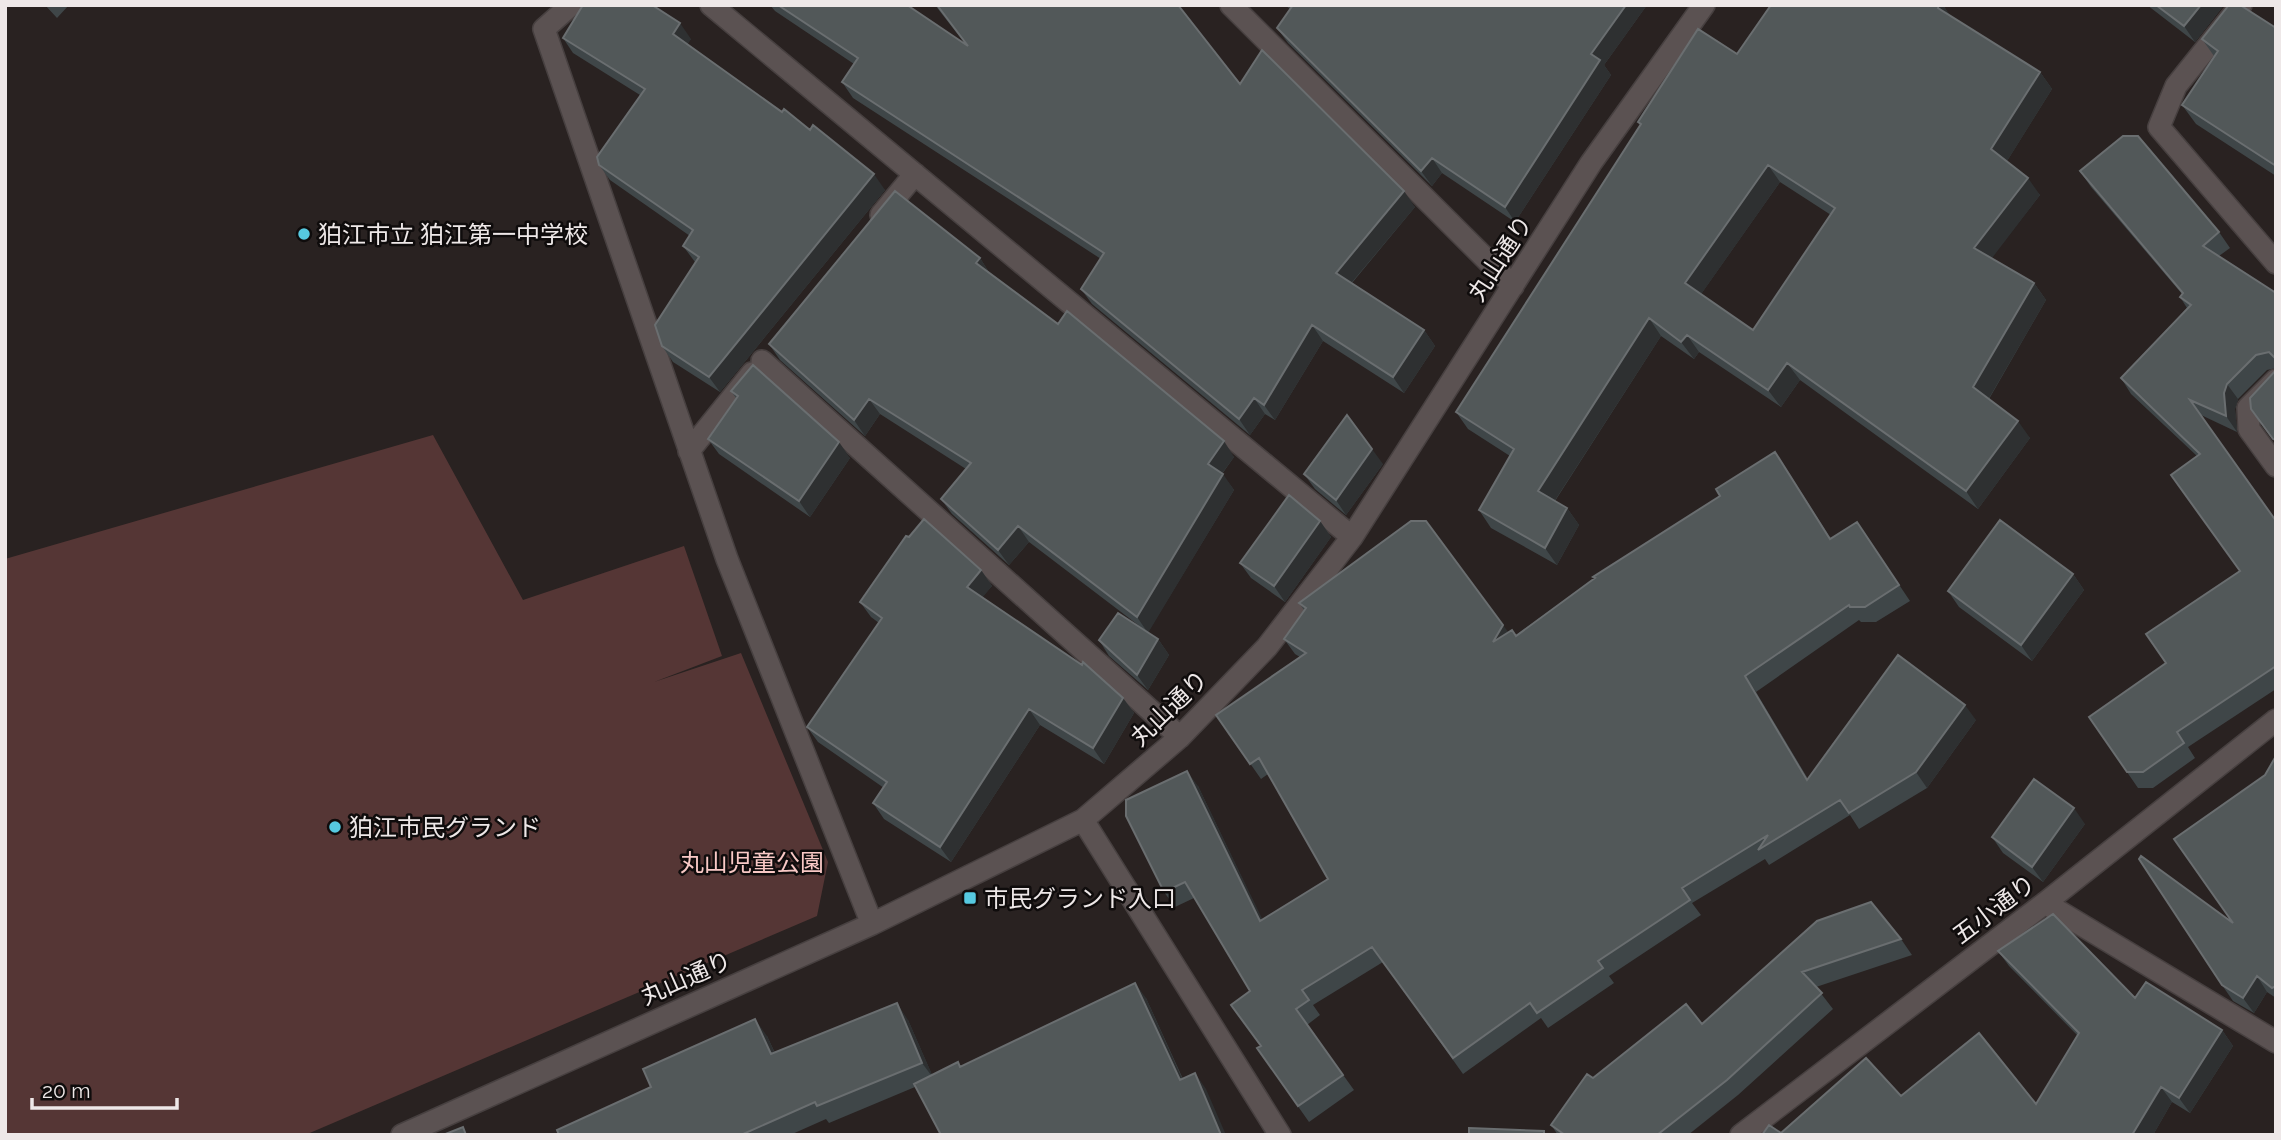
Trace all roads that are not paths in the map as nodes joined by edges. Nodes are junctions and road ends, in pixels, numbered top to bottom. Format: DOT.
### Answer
graph roads {
  1 [pos="572,5"];
  2 [pos="711,5"];
  3 [pos="1231,5"];
  4 [pos="1704,5"];
  5 [pos="2241,5"];
  6 [pos="915,174"];
  7 [pos="872,226"];
  8 [pos="2276,263"];
  9 [pos="1513,286"];
  10 [pos="2276,380"];
  11 [pos="690,452"];
  12 [pos="2276,466"];
  13 [pos="1352,537"];
  14 [pos="2276,720"];
  15 [pos="1180,737"];
  16 [pos="1083,820"];
  17 [pos="2045,903"];
  18 [pos="872,923"];
  19 [pos="2276,1042"];
  20 [pos="402,1135"];
  21 [pos="1280,1135"];
  22 [pos="1741,1135"];
  1 -- 11 [label="street"];
  2 -- 6 [label="street"];
  3 -- 9 [label="street"];
  4 -- 9 [label="street, 丸山通り"];
  5 -- 8 [label="street"];
  6 -- 7 [label="street"];
  6 -- 13 [label="street"];
  9 -- 13 [label="street, 丸山通り"];
  10 -- 12 [label="street"];
  11 -- 15 [label="street"];
  11 -- 18 [label="street"];
  13 -- 15 [label="street, 丸山通り"];
  14 -- 17 [label="street, 五小通り"];
  15 -- 16 [label="street, 丸山通り"];
  16 -- 18 [label="street, 丸山通り"];
  16 -- 21 [label="street"];
  17 -- 19 [label="street"];
  17 -- 22 [label="street, 五小通り"];
  18 -- 20 [label="street, 丸山通り"];
}
